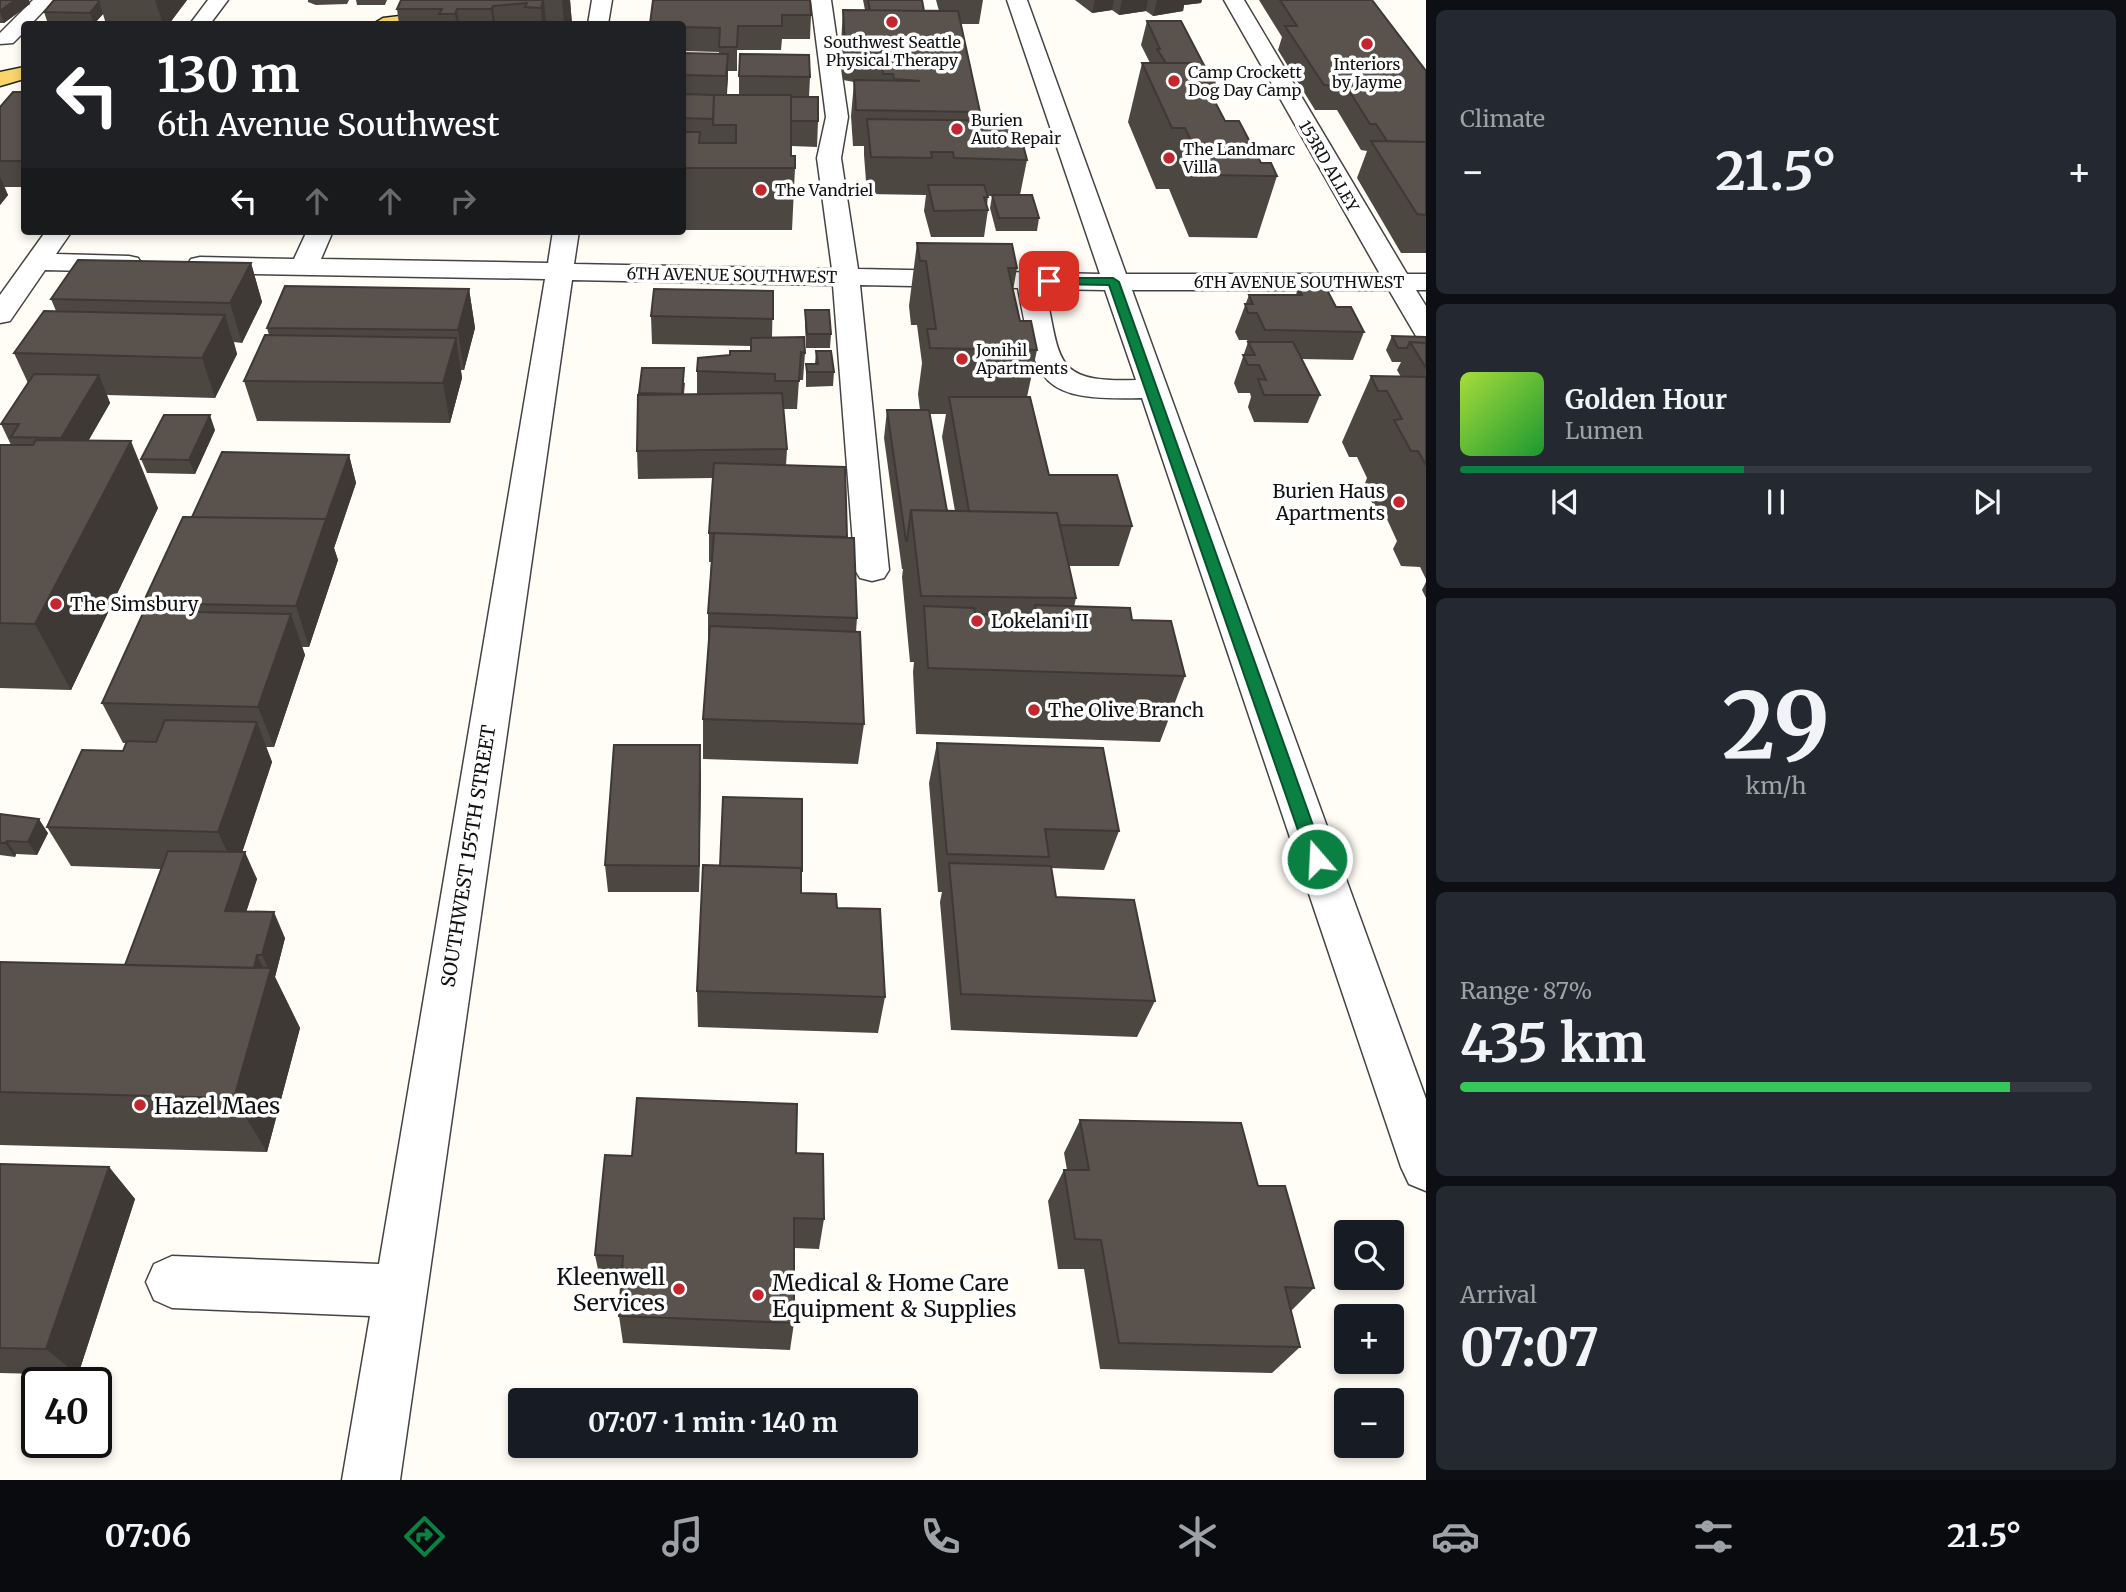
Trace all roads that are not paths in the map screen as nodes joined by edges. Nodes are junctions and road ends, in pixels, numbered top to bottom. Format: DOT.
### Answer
graph roads {
  1 [pos="44,0"];
  2 [pos="218,0"];
  3 [pos="602,0"];
  4 [pos="821,0"];
  5 [pos="1017,0"];
  6 [pos="1234,0"];
  7 [pos="433,9"];
  8 [pos="476,12"];
  9 [pos="24,21"];
  10 [pos="202,21"];
  11 [pos="401,21"];
  12 [pos="598,21"];
  13 [pos="21,24"];
  14 [pos="6,39"];
  15 [pos="21,75"];
  16 [pos="0,79"];
  17 [pos="56,235"];
  18 [pos="318,235"];
  19 [pos="565,235"];
  20 [pos="38,262"];
  21 [pos="304,267"];
  22 [pos="559,272"];
  23 [pos="846,277"];
  24 [pos="1030,280"];
  25 [pos="1113,282"];
  26 [pos="1396,282"];
  27 [pos="1426,282"];
  28 [pos="0,315"];
  29 [pos="1426,330"];
  30 [pos="1151,389"];
  31 [pos="872,570"];
  32 [pos="1426,1167"];
  33 [pos="172,1282"];
  34 [pos="400,1291"];
  35 [pos="371,1480"];
  1 -- 9 [label="street"];
  2 -- 10 [label="street"];
  3 -- 12 [label="street"];
  4 -- 23 [label="street"];
  5 -- 25 [label="street"];
  6 -- 26 [label="street, 153RD ALLEY"];
  7 -- 8 [label="main road"];
  7 -- 11 [label="main road"];
  13 -- 14 [label="street"];
  15 -- 16 [label="main road"];
  17 -- 20 [label="street"];
  18 -- 21 [label="street"];
  19 -- 22 [label="street, SOUTHWEST 155TH STREET"];
  20 -- 21 [label="street, 6TH AVENUE SOUTHWEST"];
  20 -- 28 [label="street"];
  21 -- 22 [label="street, 6TH AVENUE SOUTHWEST"];
  22 -- 23 [label="street, 6TH AVENUE SOUTHWEST"];
  22 -- 34 [label="street, SOUTHWEST 155TH STREET"];
  23 -- 24 [label="street, 6TH AVENUE SOUTHWEST"];
  23 -- 31 [label="street"];
  24 -- 25 [label="street, 6TH AVENUE SOUTHWEST"];
  24 -- 30 [label="street"];
  25 -- 26 [label="street, 6TH AVENUE SOUTHWEST"];
  25 -- 30 [label="street"];
  26 -- 27 [label="street, 6TH AVENUE SOUTHWEST"];
  26 -- 29 [label="street, 153RD ALLEY"];
  30 -- 32 [label="street"];
  33 -- 34 [label="street"];
  34 -- 35 [label="street, SOUTHWEST 155TH STREET"];
}
